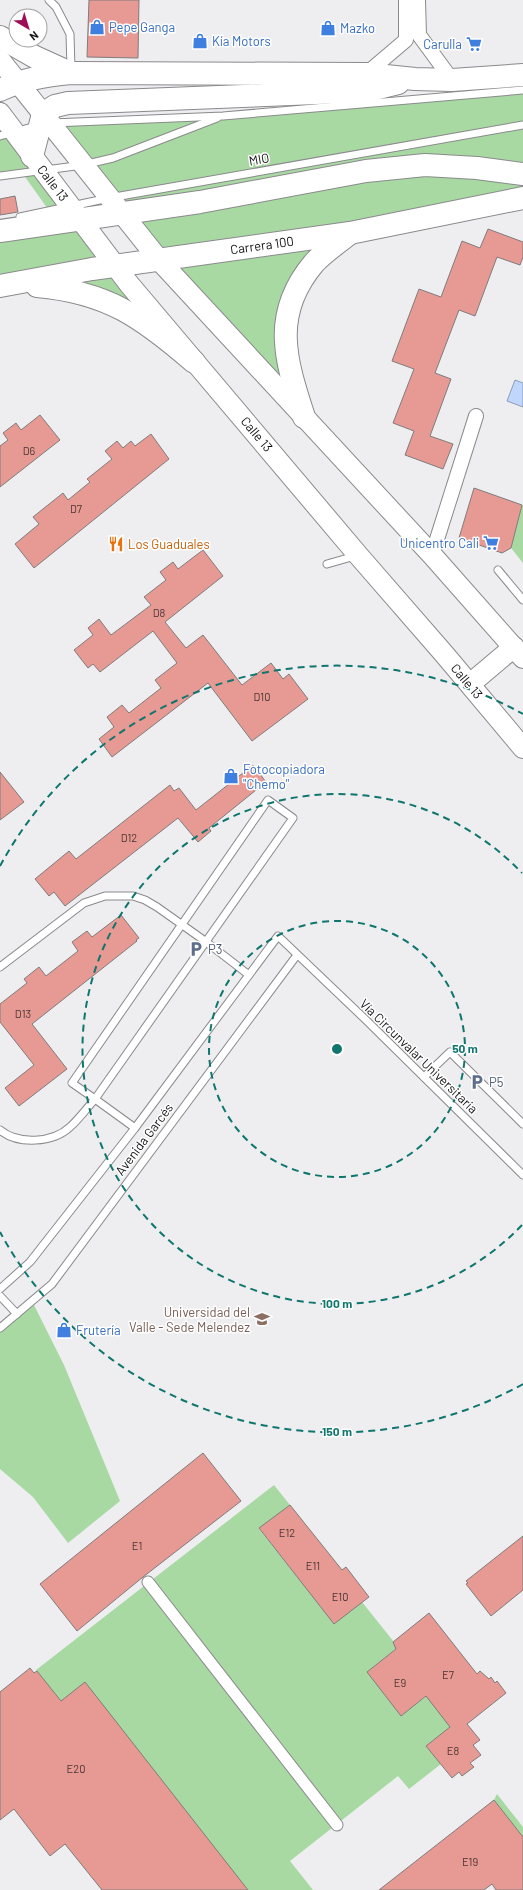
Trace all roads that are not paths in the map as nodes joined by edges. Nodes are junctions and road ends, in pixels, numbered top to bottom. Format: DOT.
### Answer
graph roads {
  1 [pos="49,0"];
  2 [pos="406,0"];
  3 [pos="418,0"];
  4 [pos="0,37"];
  5 [pos="0,60"];
  6 [pos="70,73"];
  7 [pos="366,74"];
  8 [pos="523,75"];
  9 [pos="415,79"];
  10 [pos="452,80"];
  11 [pos="8,86"];
  12 [pos="523,90"];
  13 [pos="0,113"];
  14 [pos="223,116"];
  15 [pos="44,121"];
  16 [pos="523,125"];
  17 [pos="7,133"];
  18 [pos="83,165"];
  19 [pos="33,167"];
  20 [pos="523,174"];
  21 [pos="0,176"];
  22 [pos="523,198"];
  23 [pos="115,206"];
  24 [pos="75,213"];
  25 [pos="7,225"];
  26 [pos="350,233"];
  27 [pos="160,260"];
  28 [pos="116,266"];
  29 [pos="0,287"];
  30 [pos="194,362"];
  31 [pos="476,416"];
  32 [pos="304,417"];
  33 [pos="432,554"];
  34 [pos="358,555"];
  35 [pos="327,564"];
  36 [pos="498,570"];
  37 [pos="523,600"];
  38 [pos="518,653"];
  39 [pos="470,684"];
  40 [pos="523,748"];
  41 [pos="181,924"];
  42 [pos="278,936"];
  43 [pos="205,941"];
  44 [pos="297,955"];
  45 [pos="0,967"];
  46 [pos="249,975"];
  47 [pos="424,1077"];
  48 [pos="95,1099"];
  49 [pos="523,1124"];
  50 [pos="135,1128"];
  51 [pos="0,1130"];
  52 [pos="523,1176"];
  53 [pos="0,1289"];
  54 [pos="0,1296"];
  55 [pos="17,1314"];
  56 [pos="0,1328"];
  57 [pos="148,1582"];
  58 [pos="337,1824"];
  1 -- 6 [label="lane"];
  2 -- 7 [label="street"];
  3 -- 10 [label="street"];
  4 -- 6 [label="main road"];
  5 -- 11 [label="main road"];
  6 -- 7 [label="main road"];
  6 -- 11 [label="main road"];
  7 -- 9 [label="main road"];
  8 -- 10 [label="main road"];
  9 -- 10 [label="main road"];
  9 -- 15 [label="main road"];
  11 -- 15 [label="main road"];
  12 -- 14 [label="lane"];
  13 -- 17 [label="main road, Calle 13"];
  14 -- 15 [label="lane"];
  14 -- 18 [label="lane"];
  15 -- 17 [label="lane"];
  15 -- 18 [label="main road"];
  15 -- 19 [label="main road"];
  16 -- 23 [label="lane, MIO"];
  17 -- 19 [label="main road, Calle 13"];
  18 -- 19 [label="lane"];
  18 -- 23 [label="main road"];
  19 -- 21 [label="lane"];
  19 -- 24 [label="main road, Calle 13"];
  20 -- 23 [label="main road"];
  22 -- 26 [label="main road, Carrera 100"];
  23 -- 24 [label="main road"];
  23 -- 27 [label="main road"];
  24 -- 25 [label="main road"];
  24 -- 28 [label="main road, Calle 13"];
  26 -- 27 [label="main road, Carrera 100"];
  26 -- 32 [label="main road"];
  27 -- 28 [label="main road, Carrera 100"];
  27 -- 32 [label="main road"];
  28 -- 29 [label="main road, Carrera 100"];
  28 -- 30 [label="main road, Calle 13"];
  29 -- 30 [label="main road"];
  30 -- 34 [label="main road, Calle 13"];
  31 -- 33 [label="street"];
  32 -- 33 [label="main road"];
  33 -- 38 [label="main road"];
  34 -- 35 [label="lane"];
  34 -- 39 [label="main road, Calle 13"];
  36 -- 37 [label="lane"];
  38 -- 39 [label="main road"];
  39 -- 40 [label="main road, Calle 13"];
  41 -- 43 [label="lane"];
  41 -- 43 [label="lane"];
  41 -- 45 [label="lane"];
  41 -- 48 [label="lane"];
  42 -- 44 [label="lane, Vía Circunvalar Universitaria"];
  42 -- 46 [label="lane, Avenida Garcés"];
  43 -- 46 [label="lane"];
  43 -- 48 [label="lane"];
  44 -- 47 [label="lane, Vía Circunvalar Universitaria"];
  44 -- 55 [label="lane, Avenida Garcés"];
  46 -- 50 [label="lane, Avenida Garcés"];
  47 -- 49 [label="lane"];
  47 -- 52 [label="lane, Vía Circunvalar Universitaria"];
  48 -- 50 [label="lane"];
  48 -- 51 [label="lane"];
  50 -- 53 [label="lane, Avenida Garcés"];
  54 -- 55 [label="lane"];
  55 -- 56 [label="lane, Avenida Garcés"];
  57 -- 58 [label="street"];
}
